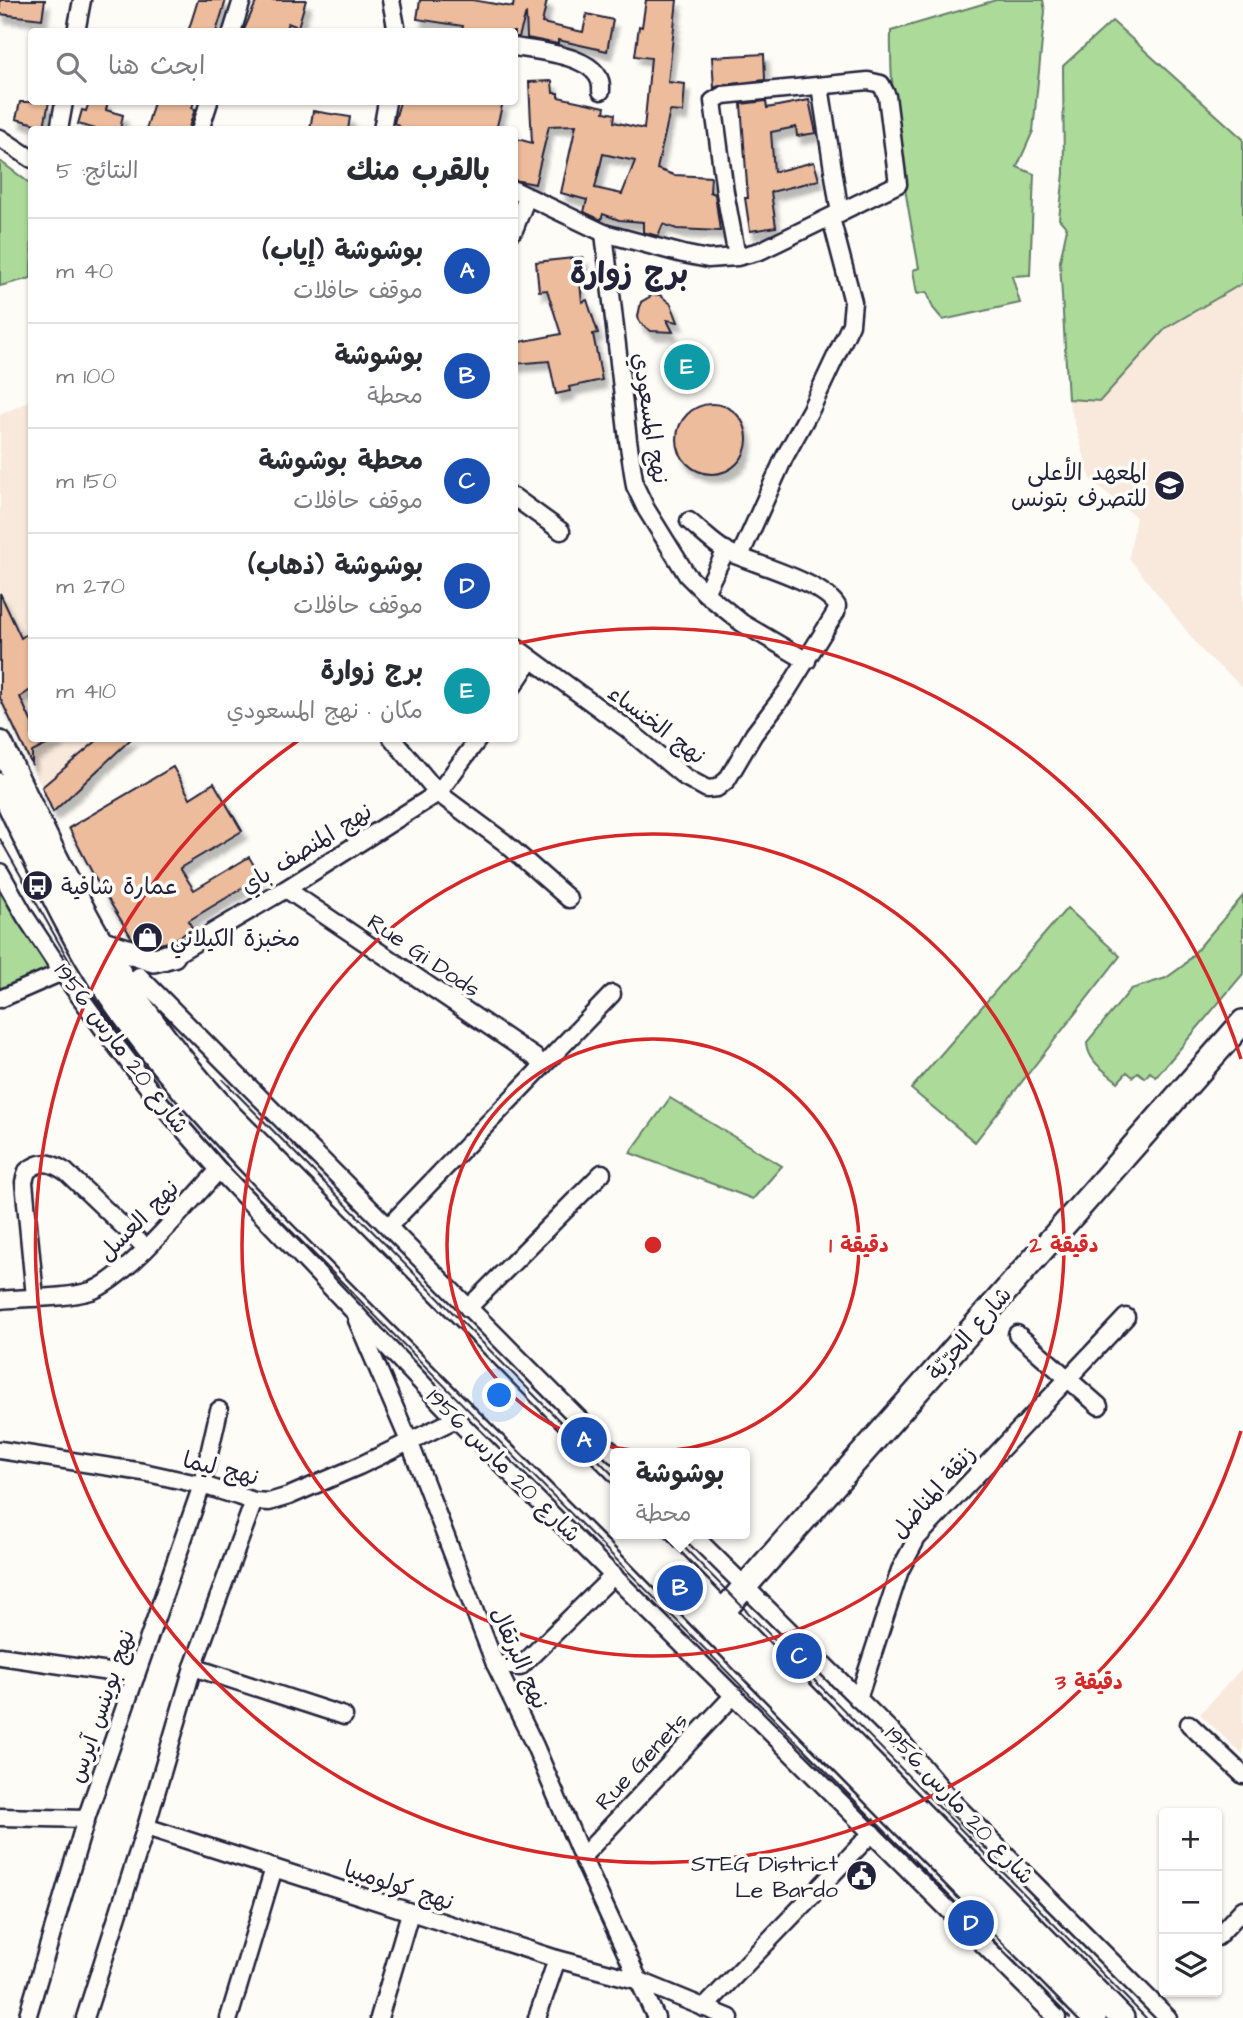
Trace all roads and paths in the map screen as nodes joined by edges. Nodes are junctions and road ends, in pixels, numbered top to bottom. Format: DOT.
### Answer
graph roads {
  1 [pos="82,0"];
  2 [pos="242,0"];
  3 [pos="391,0"];
  4 [pos="77,28"];
  5 [pos="233,28"];
  6 [pos="399,28"];
  7 [pos="518,48"];
  8 [pos="820,86"];
  9 [pos="601,91"];
  10 [pos="63,105"];
  11 [pos="208,105"];
  12 [pos="387,105"];
  13 [pos="60,126"];
  14 [pos="201,126"];
  15 [pos="386,126"];
  16 [pos="0,138"];
  17 [pos="28,156"];
  18 [pos="521,193"];
  19 [pos="836,216"];
  20 [pos="604,233"];
  21 [pos="737,257"];
  22 [pos="518,500"];
  23 [pos="689,521"];
  24 [pos="561,531"];
  25 [pos="733,553"];
  26 [pos="705,593"];
  27 [pos="518,649"];
  28 [pos="531,659"];
  29 [pos="807,661"];
  30 [pos="518,679"];
  31 [pos="395,742"];
  32 [pos="477,742"];
  33 [pos="0,743"];
  34 [pos="0,785"];
  35 [pos="438,793"];
  36 [pos="0,872"];
  37 [pos="286,889"];
  38 [pos="569,899"];
  39 [pos="103,943"];
  40 [pos="173,955"];
  41 [pos="62,972"];
  42 [pos="125,985"];
  43 [pos="612,994"];
  44 [pos="0,999"];
  45 [pos="1243,1022"];
  46 [pos="536,1058"];
  47 [pos="219,1170"];
  48 [pos="602,1173"];
  49 [pos="389,1226"];
  50 [pos="146,1248"];
  51 [pos="34,1297"];
  52 [pos="0,1300"];
  53 [pos="468,1308"];
  54 [pos="353,1312"];
  55 [pos="1126,1317"];
  56 [pos="1017,1334"];
  57 [pos="1068,1378"];
  58 [pos="1099,1405"];
  59 [pos="219,1410"];
  60 [pos="456,1419"];
  61 [pos="409,1441"];
  62 [pos="0,1450"];
  63 [pos="610,1450"];
  64 [pos="202,1485"];
  65 [pos="610,1499"];
  66 [pos="254,1501"];
  67 [pos="610,1525"];
  68 [pos="625,1539"];
  69 [pos="649,1539"];
  70 [pos="697,1539"];
  71 [pos="614,1574"];
  72 [pos="746,1587"];
  73 [pos="716,1619"];
  74 [pos="0,1656"];
  75 [pos="495,1664"];
  76 [pos="193,1667"];
  77 [pos="136,1676"];
  78 [pos="734,1695"];
  79 [pos="858,1699"];
  80 [pos="344,1716"];
  81 [pos="1189,1724"];
  82 [pos="1243,1775"];
  83 [pos="0,1817"];
  84 [pos="86,1819"];
  85 [pos="146,1827"];
  86 [pos="872,1833"];
  87 [pos="582,1857"];
  88 [pos="274,1868"];
  89 [pos="1243,1909"];
  90 [pos="410,1913"];
  91 [pos="1220,1934"];
  92 [pos="557,1959"];
  93 [pos="640,1981"];
  94 [pos="1159,1997"];
  95 [pos="704,2008"];
  96 [pos="27,2018"];
  97 [pos="85,2018"];
  98 [pos="229,2018"];
  99 [pos="379,2018"];
  100 [pos="537,2018"];
  101 [pos="656,2018"];
  102 [pos="730,2018"];
  103 [pos="1057,2018"];
  104 [pos="1094,2018"];
  105 [pos="1122,2018"];
  106 [pos="1168,2018"];
  1 -- 4 [label="street"];
  2 -- 5 [label="street"];
  3 -- 6 [label="street"];
  7 -- 9 [label="street"];
  8 -- 19 [label="street"];
  8 -- 19 [label="street"];
  8 -- 21 [label="street"];
  10 -- 13 [label="street"];
  11 -- 14 [label="street"];
  12 -- 15 [label="street"];
  16 -- 17 [label="street"];
  18 -- 20 [label="street"];
  19 -- 21 [label="street"];
  19 -- 25 [label="street"];
  20 -- 21 [label="street"];
  20 -- 26 [label="street, نهج المسعودي"];
  22 -- 24 [label="street"];
  23 -- 25 [label="street"];
  25 -- 26 [label="street"];
  25 -- 29 [label="street"];
  26 -- 29 [label="street, نهج المسعودي"];
  27 -- 28 [label="street, نهج الخنساء"];
  28 -- 29 [label="street, نهج الخنساء"];
  28 -- 30 [label="street"];
  31 -- 35 [label="street"];
  32 -- 35 [label="street, نهج المنصف باي"];
  33 -- 39 [label="main road, شارع 20 مارس 1956"];
  34 -- 42 [label="main road, شارع 20 مارس 1956"];
  35 -- 37 [label="street, نهج المنصف باي"];
  35 -- 38 [label="street"];
  36 -- 41 [label="street, شارع 20 مارس 1956"];
  37 -- 40 [label="street, نهج المنصف باي"];
  37 -- 46 [label="street, Rue Gi Dods"];
  39 -- 40 [label="main road"];
  39 -- 42 [label="main road, شارع 20 مارس 1956"];
  40 -- 42 [label="street, نهج المنصف باي"];
  41 -- 44 [label="street"];
  41 -- 47 [label="street, شارع 20 مارس 1956"];
  42 -- 49 [label="street, شارع 20 مارس 1956"];
  42 -- 65 [label="main road, شارع 20 مارس 1956"];
  42 -- 67 [label="main road, شارع 20 مارس 1956"];
  43 -- 49 [label="street"];
  45 -- 72 [label="main road, شارع الحرّيّة"];
  47 -- 50 [label="street, نهج العسل"];
  47 -- 54 [label="street, شارع 20 مارس 1956"];
  48 -- 53 [label="street"];
  49 -- 53 [label="street, شارع 20 مارس 1956"];
  50 -- 51 [label="street, نهج العسل"];
  50 -- 51 [label="street"];
  51 -- 52 [label="street, نهج العسل"];
  53 -- 63 [label="street, شارع 20 مارس 1956"];
  54 -- 60 [label="street, شارع 20 مارس 1956"];
  54 -- 61 [label="street, نهج البرتقال"];
  55 -- 57 [label="street, زنقة المناضل"];
  56 -- 57 [label="street"];
  57 -- 58 [label="street"];
  57 -- 79 [label="street, زنقة المناضل"];
  59 -- 64 [label="street, نهج بوينس آيرس"];
  60 -- 61 [label="street, نهج ليما"];
  60 -- 71 [label="street, شارع 20 مارس 1956"];
  61 -- 66 [label="street, نهج ليما"];
  61 -- 75 [label="street, نهج البرتقال"];
  62 -- 64 [label="street, نهج ليما"];
  64 -- 66 [label="street, نهج ليما"];
  64 -- 77 [label="street, نهج بوينس آيرس"];
  66 -- 76 [label="street"];
  68 -- 73 [label="main road, شارع 20 مارس 1956"];
  69 -- 73 [label="main road, شارع 20 مارس 1956"];
  70 -- 72 [label="street, شارع 20 مارس 1956"];
  71 -- 75 [label="street"];
  71 -- 78 [label="street, شارع 20 مارس 1956"];
  72 -- 73 [label="main road, شارع الحرّيّة"];
  72 -- 79 [label="street, شارع 20 مارس 1956"];
  73 -- 104 [label="main road, شارع 20 مارس 1956"];
  73 -- 105 [label="main road, شارع 20 مارس 1956"];
  74 -- 77 [label="street"];
  75 -- 87 [label="street, نهج البرتقال"];
  76 -- 80 [label="street"];
  76 -- 85 [label="street"];
  77 -- 84 [label="street, نهج بوينس آيرس"];
  78 -- 86 [label="street, شارع 20 مارس 1956"];
  78 -- 87 [label="street, Rue Genets"];
  79 -- 94 [label="street, شارع 20 مارس 1956"];
  81 -- 82 [label="street"];
  83 -- 84 [label="street"];
  84 -- 96 [label="street, نهج بوينس آيرس"];
  85 -- 88 [label="street, نهج كولومبيا"];
  85 -- 97 [label="street"];
  86 -- 95 [label="street"];
  86 -- 103 [label="street, شارع 20 مارس 1956"];
  87 -- 93 [label="street, نهج البرتقال"];
  88 -- 90 [label="street, نهج كولومبيا"];
  88 -- 98 [label="street"];
  89 -- 91 [label="street"];
  90 -- 92 [label="street, نهج كولومبيا"];
  90 -- 99 [label="street"];
  92 -- 93 [label="street, نهج كولومبيا"];
  92 -- 100 [label="street"];
  93 -- 95 [label="street, نهج كولومبيا"];
  93 -- 101 [label="street, نهج البرتقال"];
  94 -- 106 [label="street, شارع 20 مارس 1956"];
  95 -- 102 [label="street, نهج كولومبيا"];
}
